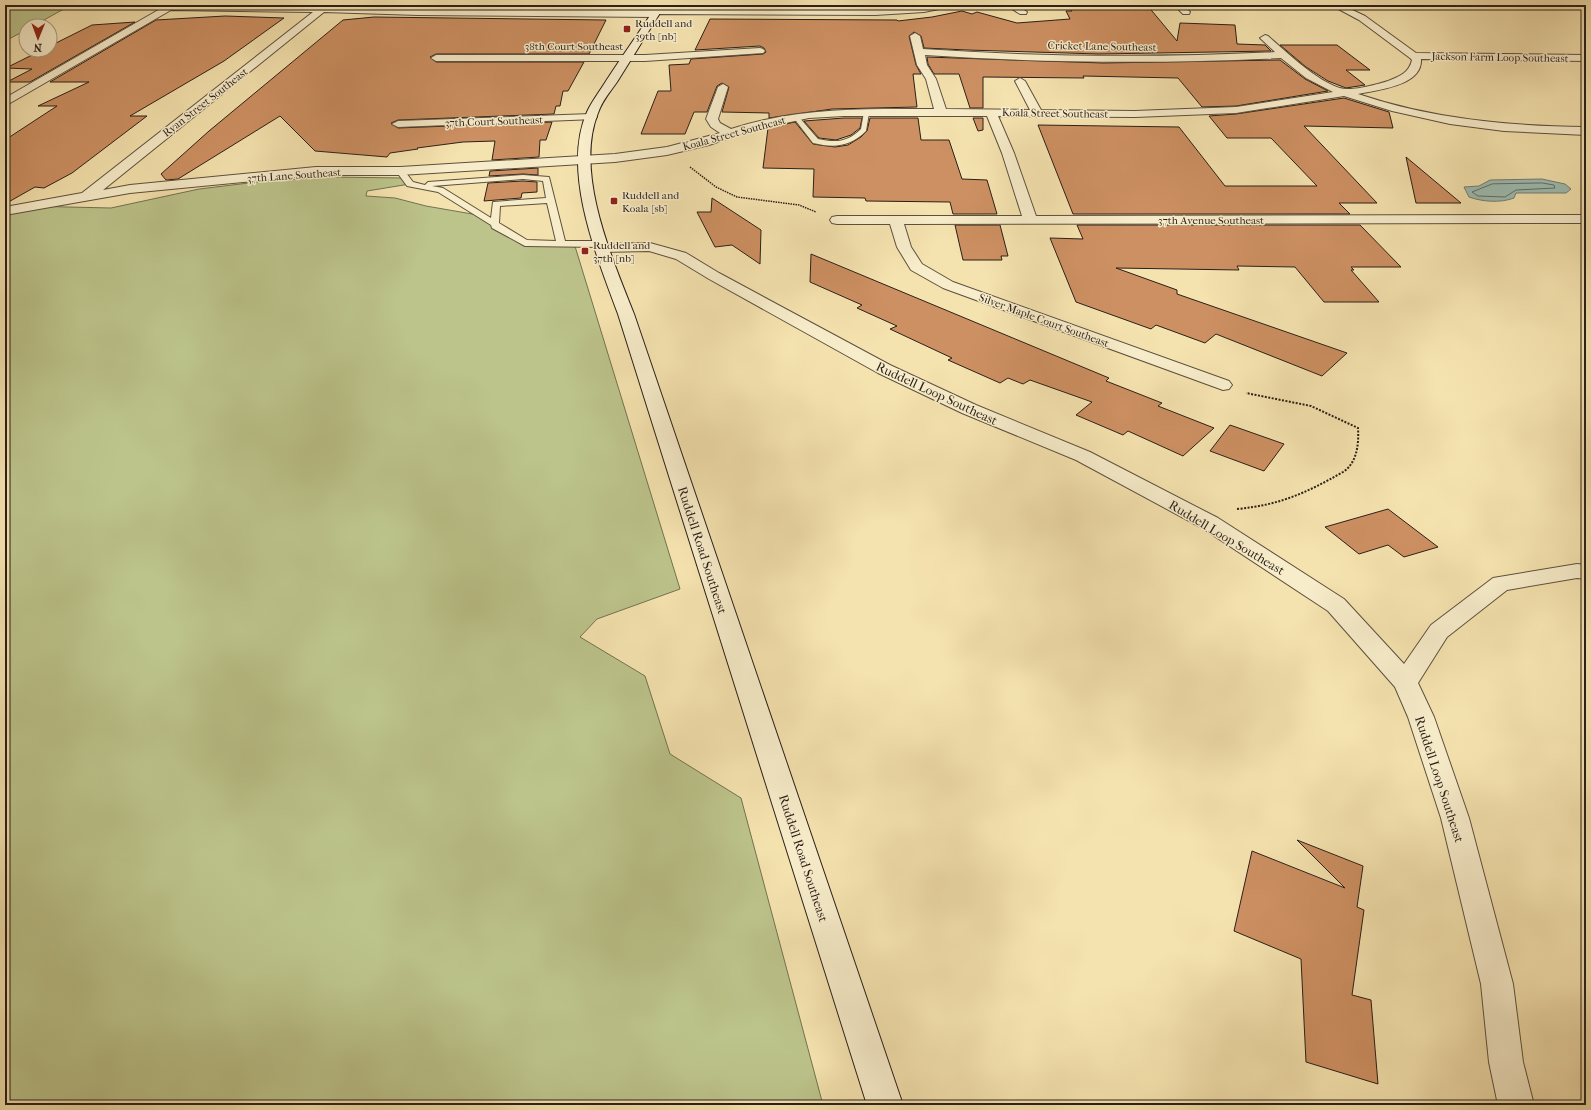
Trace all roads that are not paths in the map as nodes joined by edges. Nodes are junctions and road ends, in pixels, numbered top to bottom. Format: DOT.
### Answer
graph roads {
  1 [pos="946,5"];
  2 [pos="1010,5"];
  3 [pos="1178,5"];
  4 [pos="1335,5"];
  5 [pos="172,6"];
  6 [pos="323,8"];
  7 [pos="766,8"];
  8 [pos="658,10"];
  9 [pos="1023,12"];
  10 [pos="1186,12"];
  11 [pos="914,36"];
  12 [pos="1265,38"];
  13 [pos="760,51"];
  14 [pos="919,52"];
  15 [pos="1284,55"];
  16 [pos="1414,56"];
  17 [pos="436,58"];
  18 [pos="626,58"];
  19 [pos="1586,58"];
  20 [pos="1020,81"];
  21 [pos="722,87"];
  22 [pos="1347,93"];
  23 [pos="5,104"];
  24 [pos="942,112"];
  25 [pos="991,112"];
  26 [pos="866,113"];
  27 [pos="1038,114"];
  28 [pos="591,117"];
  29 [pos="796,117"];
  30 [pos="398,124"];
  31 [pos="1586,131"];
  32 [pos="729,133"];
  33 [pos="585,160"];
  34 [pos="400,171"];
  35 [pos="416,185"];
  36 [pos="86,196"];
  37 [pos="551,200"];
  38 [pos="5,211"];
  39 [pos="895,219"];
  40 [pos="1030,219"];
  41 [pos="1586,219"];
  42 [pos="837,220"];
  43 [pos="494,226"];
  44 [pos="561,244"];
  45 [pos="601,246"];
  46 [pos="1223,386"];
  47 [pos="1586,572"];
  48 [pos="1405,682"];
  49 [pos="885,1105"];
  50 [pos="1516,1105"];
  1 -- 7 [label="street"];
  2 -- 9 [label="street"];
  3 -- 10 [label="street"];
  4 -- 16 [label="street"];
  5 -- 6 [label="street"];
  5 -- 23 [label="street"];
  6 -- 8 [label="street"];
  6 -- 36 [label="street, Ryan Street Southeast"];
  7 -- 8 [label="street"];
  8 -- 18 [label="street, Ruddell Road Southeast"];
  11 -- 14 [label="street"];
  12 -- 15 [label="street"];
  13 -- 18 [label="street, 38th Court Southeast"];
  14 -- 15 [label="street, Cricket Lane Southeast"];
  14 -- 24 [label="street"];
  15 -- 22 [label="street"];
  16 -- 19 [label="street, Jackson Farm Loop Southeast"];
  16 -- 22 [label="street, Koala Street Southeast"];
  17 -- 18 [label="street, 38th Court Southeast"];
  18 -- 28 [label="street, Ruddell Road Southeast"];
  20 -- 27 [label="street"];
  21 -- 32 [label="street"];
  22 -- 27 [label="street, Koala Street Southeast"];
  22 -- 31 [label="street"];
  24 -- 25 [label="street, Koala Street Southeast"];
  24 -- 26 [label="street, Koala Street Southeast"];
  25 -- 27 [label="street, Koala Street Southeast"];
  25 -- 40 [label="street"];
  26 -- 29 [label="street, Koala Street Southeast"];
  26 -- 29 [label="lane"];
  28 -- 30 [label="street, 37th Court Southeast"];
  28 -- 33 [label="street, Ruddell Road Southeast"];
  29 -- 32 [label="street, Koala Street Southeast"];
  32 -- 33 [label="street, Koala Street Southeast"];
  33 -- 34 [label="street, 37th Lane Southeast"];
  33 -- 45 [label="street, Ruddell Road Southeast"];
  34 -- 35 [label="lane"];
  34 -- 36 [label="street, 37th Lane Southeast"];
  35 -- 37 [label="lane"];
  35 -- 43 [label="lane"];
  36 -- 38 [label="street, 37th Lane Southeast"];
  37 -- 43 [label="lane"];
  37 -- 44 [label="lane"];
  39 -- 40 [label="street, 37th Avenue Southeast"];
  39 -- 42 [label="street, 37th Avenue Southeast"];
  39 -- 46 [label="street, Silver Maple Court Southeast"];
  40 -- 41 [label="street, 37th Avenue Southeast"];
  43 -- 44 [label="lane"];
  44 -- 45 [label="lane"];
  45 -- 48 [label="street, Ruddell Loop Southeast"];
  45 -- 49 [label="street, Ruddell Road Southeast"];
  47 -- 48 [label="street"];
  48 -- 50 [label="street, Ruddell Loop Southeast"];
}
